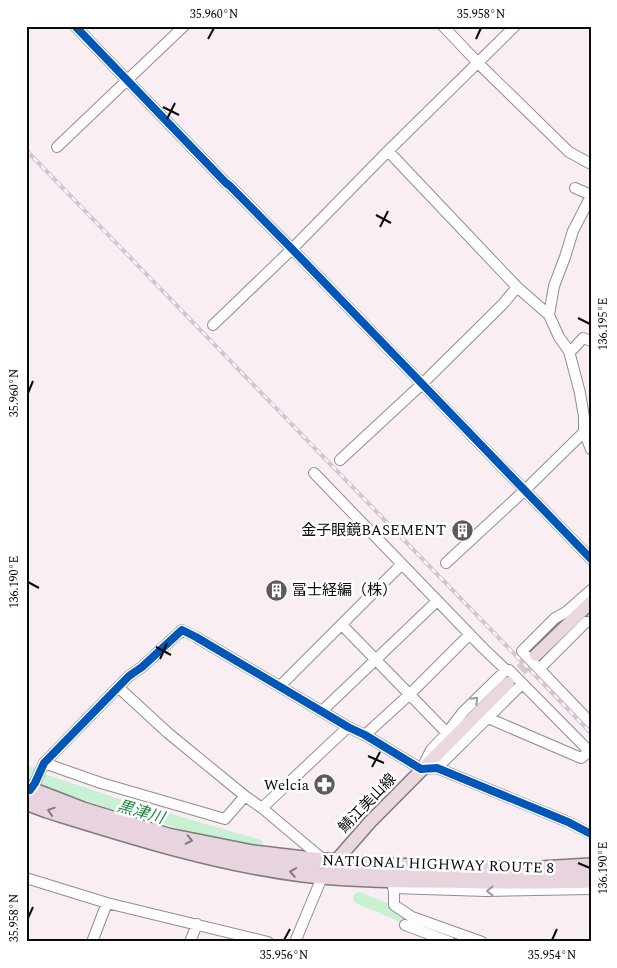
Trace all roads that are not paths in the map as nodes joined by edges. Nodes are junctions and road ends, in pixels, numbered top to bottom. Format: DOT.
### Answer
graph roads {
  1 [pos="75,26"];
  2 [pos="184,26"];
  3 [pos="443,26"];
  4 [pos="515,26"];
  5 [pos="478,62"];
  6 [pos="127,80"];
  7 [pos="57,147"];
  8 [pos="388,151"];
  9 [pos="591,164"];
  10 [pos="576,188"];
  11 [pos="591,195"];
  12 [pos="292,249"];
  13 [pos="517,286"];
  14 [pos="549,315"];
  15 [pos="213,325"];
  16 [pos="591,341"];
  17 [pos="569,351"];
  18 [pos="422,384"];
  19 [pos="584,432"];
  20 [pos="591,449"];
  21 [pos="340,460"];
  22 [pos="314,473"];
  23 [pos="525,490"];
  24 [pos="591,559"];
  25 [pos="446,563"];
  26 [pos="402,564"];
  27 [pos="591,590"];
  28 [pos="437,600"];
  29 [pos="591,602"];
  30 [pos="591,622"];
  31 [pos="342,625"];
  32 [pos="470,634"];
  33 [pos="536,655"];
  34 [pos="376,659"];
  35 [pos="539,669"];
  36 [pos="506,670"];
  37 [pos="508,683"];
  38 [pos="522,684"];
  39 [pos="280,686"];
  40 [pos="118,687"];
  41 [pos="410,694"];
  42 [pos="322,711"];
  43 [pos="488,718"];
  44 [pos="591,722"];
  45 [pos="348,727"];
  46 [pos="447,733"];
  47 [pos="365,735"];
  48 [pos="590,752"];
  49 [pos="43,765"];
  50 [pos="437,768"];
  51 [pos="421,769"];
  52 [pos="29,791"];
  53 [pos="245,796"];
  54 [pos="262,808"];
  55 [pos="591,834"];
  56 [pos="329,861"];
  57 [pos="591,862"];
  58 [pos="591,866"];
  59 [pos="324,876"];
  60 [pos="523,876"];
  61 [pos="26,878"];
  62 [pos="392,878"];
  63 [pos="591,880"];
  64 [pos="591,889"];
  65 [pos="107,903"];
  66 [pos="197,924"];
  67 [pos="405,926"];
  68 [pos="92,942"];
  69 [pos="190,942"];
  70 [pos="268,942"];
  71 [pos="295,942"];
  72 [pos="450,942"];
  73 [pos="482,942"];
  1 -- 6 [label="street"];
  2 -- 6 [label="street"];
  3 -- 5 [label="street"];
  4 -- 5 [label="street"];
  5 -- 8 [label="street"];
  5 -- 9 [label="street"];
  6 -- 7 [label="street"];
  6 -- 12 [label="street"];
  8 -- 12 [label="street"];
  8 -- 13 [label="street"];
  10 -- 11 [label="street"];
  11 -- 14 [label="street"];
  12 -- 15 [label="street"];
  12 -- 18 [label="street"];
  13 -- 14 [label="street"];
  13 -- 18 [label="street"];
  14 -- 17 [label="street"];
  16 -- 17 [label="street"];
  17 -- 19 [label="street"];
  18 -- 21 [label="street"];
  18 -- 23 [label="street"];
  19 -- 20 [label="street"];
  19 -- 23 [label="street"];
  22 -- 26 [label="street"];
  23 -- 24 [label="street"];
  23 -- 25 [label="street"];
  26 -- 28 [label="street"];
  26 -- 31 [label="street"];
  27 -- 35 [label="street"];
  28 -- 32 [label="street"];
  28 -- 34 [label="street"];
  29 -- 33 [label="main road"];
  30 -- 35 [label="street"];
  31 -- 34 [label="street"];
  31 -- 39 [label="street"];
  32 -- 36 [label="street"];
  32 -- 41 [label="street"];
  34 -- 41 [label="street"];
  34 -- 42 [label="street"];
  35 -- 44 [label="street"];
  36 -- 38 [label="street"];
  46 -- 36 [label="street, one-way"];
  37 -- 51 [label="main road, 鯖江美山線"];
  38 -- 43 [label="street"];
  38 -- 48 [label="street"];
  39 -- 40 [label="street"];
  39 -- 42 [label="street"];
  40 -- 49 [label="street"];
  40 -- 53 [label="street"];
  41 -- 46 [label="street"];
  41 -- 47 [label="street"];
  42 -- 45 [label="street"];
  43 -- 48 [label="street"];
  43 -- 50 [label="street"];
  45 -- 47 [label="street"];
  45 -- 54 [label="street"];
  46 -- 51 [label="street"];
  47 -- 51 [label="street"];
  49 -- 52 [label="street"];
  49 -- 53 [label="street"];
  50 -- 51 [label="street"];
  50 -- 55 [label="street"];
  51 -- 56 [label="main road, 鯖江美山線"];
  52 -- 56 [label="highway, NATIONAL HIGHWAY ROUTE 8, one-way"];
  59 -- 52 [label="highway, NATIONAL HIGHWAY ROUTE 8, one-way"];
  53 -- 54 [label="street"];
  54 -- 56 [label="street"];
  56 -- 59 [label="street"];
  56 -- 62 [label="highway, NATIONAL HIGHWAY ROUTE 8"];
  57 -- 62 [label="street"];
  58 -- 60 [label="highway, NATIONAL HIGHWAY ROUTE 8"];
  59 -- 62 [label="highway, NATIONAL HIGHWAY ROUTE 8"];
  59 -- 71 [label="street"];
  60 -- 62 [label="highway, NATIONAL HIGHWAY ROUTE 8"];
  60 -- 63 [label="highway, NATIONAL HIGHWAY ROUTE 8"];
  61 -- 65 [label="street"];
  64 -- 62 [label="street, one-way"];
  62 -- 73 [label="street"];
  65 -- 66 [label="street"];
  65 -- 68 [label="street"];
  66 -- 69 [label="street"];
  66 -- 70 [label="street"];
  67 -- 72 [label="street"];
}
